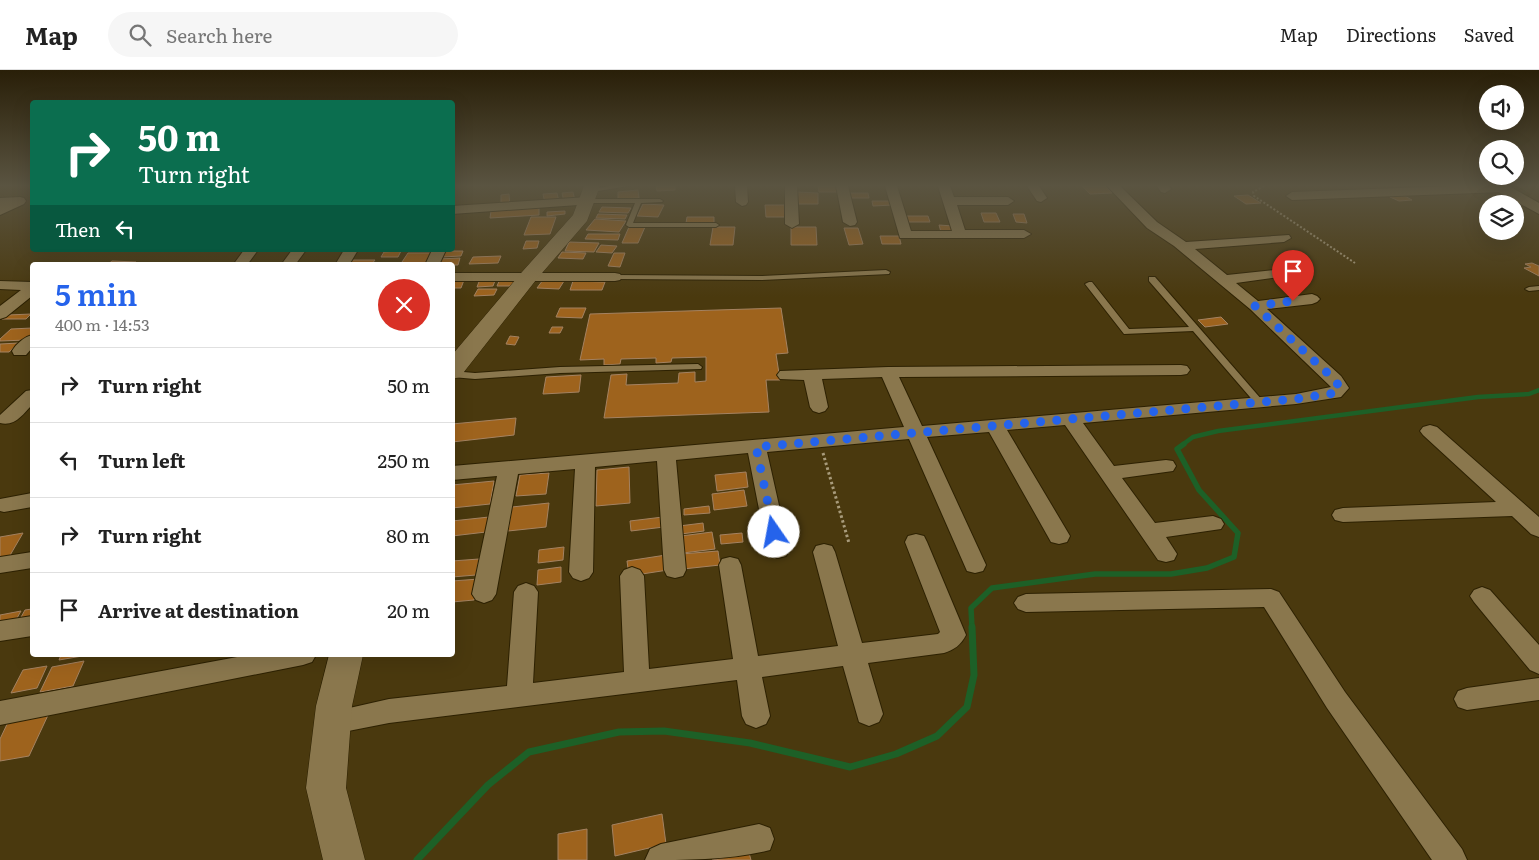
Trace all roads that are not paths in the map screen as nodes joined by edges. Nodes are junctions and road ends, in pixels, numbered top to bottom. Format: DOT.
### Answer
graph roads {
  1 [pos="576,223"];
  2 [pos="629,223"];
  3 [pos="902,223"];
  4 [pos="957,223"];
  5 [pos="1150,223"];
  6 [pos="716,225"];
  7 [pos="1021,229"];
  8 [pos="959,230"];
  9 [pos="1284,238"];
  10 [pos="1182,246"];
  11 [pos="886,272"];
  12 [pos="1275,274"];
  13 [pos="528,276"];
  14 [pos="455,277"];
  15 [pos="615,277"];
  16 [pos="1152,279"];
  17 [pos="1224,280"];
  18 [pos="1088,284"];
  19 [pos="0,285"];
  20 [pos="30,288"];
  21 [pos="1539,288"];
  22 [pos="1529,289"];
  23 [pos="30,290"];
  24 [pos="1312,299"];
  25 [pos="1255,306"];
  26 [pos="0,314"];
  27 [pos="1195,329"];
  28 [pos="30,342"];
  29 [pos="20,351"];
  30 [pos="698,366"];
  31 [pos="455,369"];
  32 [pos="1181,370"];
  33 [pos="888,372"];
  34 [pos="455,373"];
  35 [pos="786,375"];
  36 [pos="812,375"];
  37 [pos="30,397"];
  38 [pos="1259,402"];
  39 [pos="819,407"];
  40 [pos="30,415"];
  41 [pos="4,419"];
  42 [pos="1070,419"];
  43 [pos="995,426"];
  44 [pos="1430,431"];
  45 [pos="914,432"];
  46 [pos="756,447"];
  47 [pos="666,454"];
  48 [pos="585,461"];
  49 [pos="1166,466"];
  50 [pos="509,468"];
  51 [pos="455,473"];
  52 [pos="1108,473"];
  53 [pos="30,500"];
  54 [pos="4,505"];
  55 [pos="1515,508"];
  56 [pos="1343,515"];
  57 [pos="1213,524"];
  58 [pos="1539,529"];
  59 [pos="1149,531"];
  60 [pos="1059,536"];
  61 [pos="916,542"];
  62 [pos="778,550"];
  63 [pos="824,552"];
  64 [pos="1166,554"];
  65 [pos="30,560"];
  66 [pos="0,565"];
  67 [pos="975,565"];
  68 [pos="730,566"];
  69 [pos="675,570"];
  70 [pos="581,572"];
  71 [pos="632,576"];
  72 [pos="526,592"];
  73 [pos="484,594"];
  74 [pos="1482,596"];
  75 [pos="1026,603"];
  76 [pos="30,626"];
  77 [pos="0,631"];
  78 [pos="852,655"];
  79 [pos="293,657"];
  80 [pos="346,657"];
  81 [pos="1539,663"];
  82 [pos="749,668"];
  83 [pos="637,682"];
  84 [pos="1539,689"];
  85 [pos="519,696"];
  86 [pos="1468,699"];
  87 [pos="0,713"];
  88 [pos="869,714"];
  89 [pos="756,716"];
  90 [pos="332,722"];
  91 [pos="759,839"];
  92 [pos="342,854"];
  93 [pos="661,860"];
  94 [pos="1451,860"];
  1 -- 13 [label="main road"];
  2 -- 6 [label="lane"];
  3 -- 8 [label="street"];
  4 -- 8 [label="street"];
  5 -- 10 [label="street"];
  7 -- 8 [label="street"];
  9 -- 10 [label="street"];
  10 -- 17 [label="street"];
  11 -- 15 [label="lane"];
  12 -- 17 [label="street"];
  13 -- 14 [label="street"];
  13 -- 15 [label="street"];
  13 -- 31 [label="main road"];
  16 -- 27 [label="lane"];
  17 -- 25 [label="street"];
  18 -- 27 [label="lane"];
  19 -- 20 [label="street"];
  21 -- 22 [label="lane"];
  23 -- 26 [label="street"];
  24 -- 25 [label="street"];
  25 -- 38 [label="street"];
  27 -- 38 [label="lane"];
  28 -- 29 [label="street"];
  30 -- 34 [label="lane"];
  32 -- 33 [label="street"];
  33 -- 36 [label="street"];
  33 -- 45 [label="street"];
  35 -- 36 [label="street"];
  36 -- 39 [label="street"];
  37 -- 41 [label="street"];
  38 -- 42 [label="street"];
  40 -- 41 [label="street"];
  42 -- 43 [label="street"];
  42 -- 52 [label="street"];
  43 -- 45 [label="street"];
  43 -- 60 [label="street"];
  44 -- 55 [label="street"];
  45 -- 46 [label="street"];
  45 -- 67 [label="street"];
  46 -- 47 [label="street"];
  46 -- 62 [label="street"];
  47 -- 48 [label="street"];
  47 -- 69 [label="street"];
  48 -- 50 [label="street"];
  48 -- 70 [label="street"];
  49 -- 52 [label="street"];
  50 -- 51 [label="street"];
  50 -- 73 [label="street"];
  52 -- 59 [label="street"];
  53 -- 54 [label="street"];
  55 -- 56 [label="street"];
  55 -- 58 [label="street"];
  57 -- 59 [label="street"];
  59 -- 64 [label="street"];
  61 -- 78 [label="street"];
  63 -- 78 [label="street"];
  65 -- 66 [label="street"];
  68 -- 82 [label="street"];
  71 -- 83 [label="street"];
  72 -- 85 [label="street"];
  74 -- 81 [label="street"];
  75 -- 94 [label="street"];
  76 -- 77 [label="street"];
  78 -- 82 [label="street"];
  78 -- 88 [label="street"];
  79 -- 87 [label="street"];
  80 -- 90 [label="main road"];
  82 -- 83 [label="street"];
  82 -- 89 [label="street"];
  83 -- 85 [label="street"];
  84 -- 86 [label="street"];
  85 -- 90 [label="street"];
  90 -- 92 [label="main road"];
  91 -- 93 [label="street"];
}
